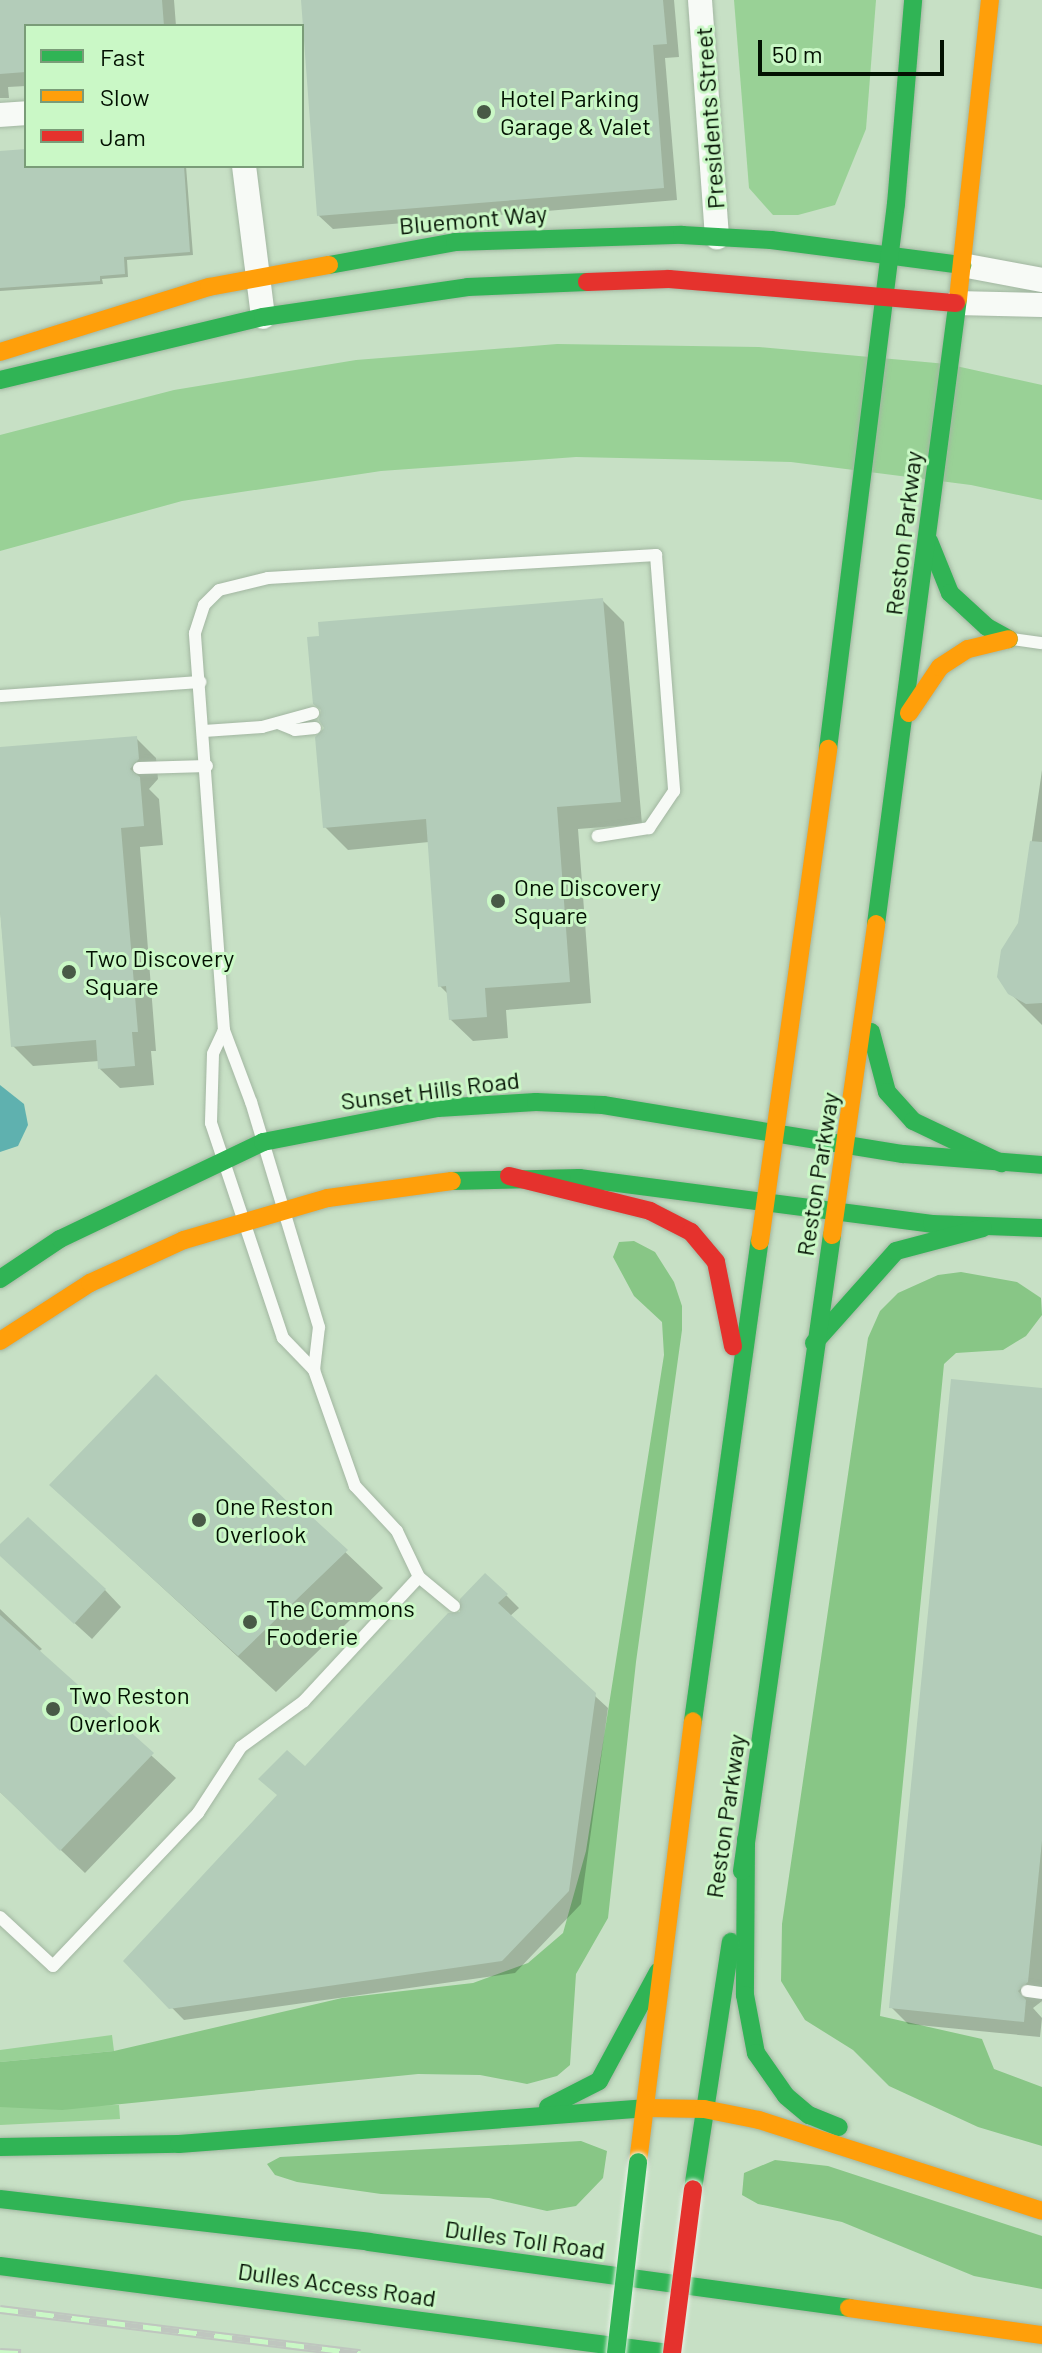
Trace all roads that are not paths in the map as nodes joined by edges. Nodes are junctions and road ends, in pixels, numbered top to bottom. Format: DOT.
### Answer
graph roads {
  1 [pos="700,0"];
  2 [pos="913,0"];
  3 [pos="990,0"];
  4 [pos="24,113"];
  5 [pos="0,115"];
  6 [pos="244,168"];
  7 [pos="717,237"];
  8 [pos="888,256"];
  9 [pos="962,265"];
  10 [pos="254,277"];
  11 [pos="1042,280"];
  12 [pos="883,298"];
  13 [pos="956,303"];
  14 [pos="1042,305"];
  15 [pos="263,317"];
  16 [pos="0,352"];
  17 [pos="0,380"];
  18 [pos="927,534"];
  19 [pos="1009,639"];
  20 [pos="1042,639"];
  21 [pos="201,682"];
  22 [pos="0,696"];
  23 [pos="313,713"];
  24 [pos="278,723"];
  25 [pos="902,723"];
  26 [pos="315,728"];
  27 [pos="204,731"];
  28 [pos="207,766"];
  29 [pos="139,768"];
  30 [pos="598,836"];
  31 [pos="867,998"];
  32 [pos="224,1030"];
  33 [pos="774,1131"];
  34 [pos="263,1142"];
  35 [pos="848,1144"];
  36 [pos="222,1159"];
  37 [pos="1001,1163"];
  38 [pos="1042,1165"];
  39 [pos="509,1176"];
  40 [pos="765,1200"];
  41 [pos="284,1209"];
  42 [pos="835,1210"];
  43 [pos="242,1221"];
  44 [pos="983,1228"];
  45 [pos="1042,1228"];
  46 [pos="0,1279"];
  47 [pos="0,1341"];
  48 [pos="814,1343"];
  49 [pos="314,1370"];
  50 [pos="740,1385"];
  51 [pos="419,1577"];
  52 [pos="454,1606"];
  53 [pos="746,1839"];
  54 [pos="0,1917"];
  55 [pos="658,1972"];
  56 [pos="1027,1991"];
  57 [pos="1042,1993"];
  58 [pos="646,2107"];
  59 [pos="704,2109"];
  60 [pos="524,2117"];
  61 [pos="0,2147"];
  62 [pos="0,2199"];
  63 [pos="1042,2209"];
  64 [pos="0,2266"];
  65 [pos="1042,2335"];
  66 [pos="616,2353"];
  67 [pos="670,2353"];
  1 -- 7 [label="street, Presidents Street"];
  2 -- 8 [label="main road, Reston Parkway"];
  3 -- 9 [label="main road, Reston Parkway"];
  4 -- 5 [label="street"];
  6 -- 10 [label="street"];
  7 -- 8 [label="main road, Bluemont Way"];
  7 -- 10 [label="main road, Bluemont Way"];
  8 -- 9 [label="main road, Bluemont Way"];
  8 -- 12 [label="main road, Reston Parkway"];
  9 -- 11 [label="street"];
  9 -- 13 [label="main road, Reston Parkway"];
  10 -- 15 [label="street"];
  10 -- 16 [label="main road, Bluemont Way"];
  12 -- 13 [label="main road"];
  12 -- 15 [label="main road"];
  12 -- 33 [label="main road, Reston Parkway"];
  13 -- 14 [label="street"];
  13 -- 18 [label="main road, Reston Parkway"];
  15 -- 17 [label="main road"];
  18 -- 19 [label="main road"];
  18 -- 25 [label="main road, Reston Parkway"];
  19 -- 20 [label="lane"];
  19 -- 25 [label="main road"];
  21 -- 22 [label="lane"];
  21 -- 27 [label="lane"];
  21 -- 30 [label="lane"];
  23 -- 24 [label="lane"];
  24 -- 26 [label="lane"];
  24 -- 27 [label="lane"];
  25 -- 31 [label="main road, Reston Parkway"];
  27 -- 28 [label="lane"];
  28 -- 29 [label="lane"];
  28 -- 32 [label="lane"];
  31 -- 35 [label="main road, Reston Parkway"];
  31 -- 37 [label="main road"];
  32 -- 34 [label="lane"];
  32 -- 36 [label="lane"];
  33 -- 34 [label="main road, Sunset Hills Road"];
  33 -- 35 [label="main road, Sunset Hills Road"];
  33 -- 40 [label="main road, Reston Parkway"];
  34 -- 36 [label="main road, Sunset Hills Road"];
  34 -- 41 [label="lane"];
  35 -- 37 [label="main road, Sunset Hills Road"];
  35 -- 42 [label="main road, Reston Parkway"];
  36 -- 43 [label="lane"];
  36 -- 46 [label="main road, Sunset Hills Road"];
  37 -- 38 [label="main road, Sunset Hills Road"];
  39 -- 40 [label="main road"];
  39 -- 41 [label="main road"];
  39 -- 50 [label="main road"];
  40 -- 42 [label="main road"];
  40 -- 50 [label="main road, Reston Parkway"];
  41 -- 43 [label="main road"];
  41 -- 49 [label="lane"];
  42 -- 44 [label="main road"];
  42 -- 48 [label="main road, Reston Parkway"];
  43 -- 47 [label="main road"];
  43 -- 49 [label="lane"];
  44 -- 45 [label="main road"];
  44 -- 48 [label="main road"];
  48 -- 53 [label="main road, Reston Parkway"];
  49 -- 51 [label="lane"];
  50 -- 55 [label="main road, Reston Parkway"];
  51 -- 52 [label="lane"];
  51 -- 54 [label="lane"];
  53 -- 59 [label="main road, Reston Parkway"];
  53 -- 63 [label="main road"];
  55 -- 58 [label="main road, Reston Parkway"];
  55 -- 60 [label="main road"];
  56 -- 57 [label="lane"];
  58 -- 59 [label="main road"];
  58 -- 60 [label="main road"];
  58 -- 66 [label="main road, Reston Parkway, bridge"];
  59 -- 63 [label="main road"];
  59 -- 67 [label="main road, Reston Parkway, bridge"];
  60 -- 61 [label="main road"];
  62 -- 65 [label="main road, Dulles Toll Road"];
  64 -- 67 [label="main road, Dulles Access Road"];
}
